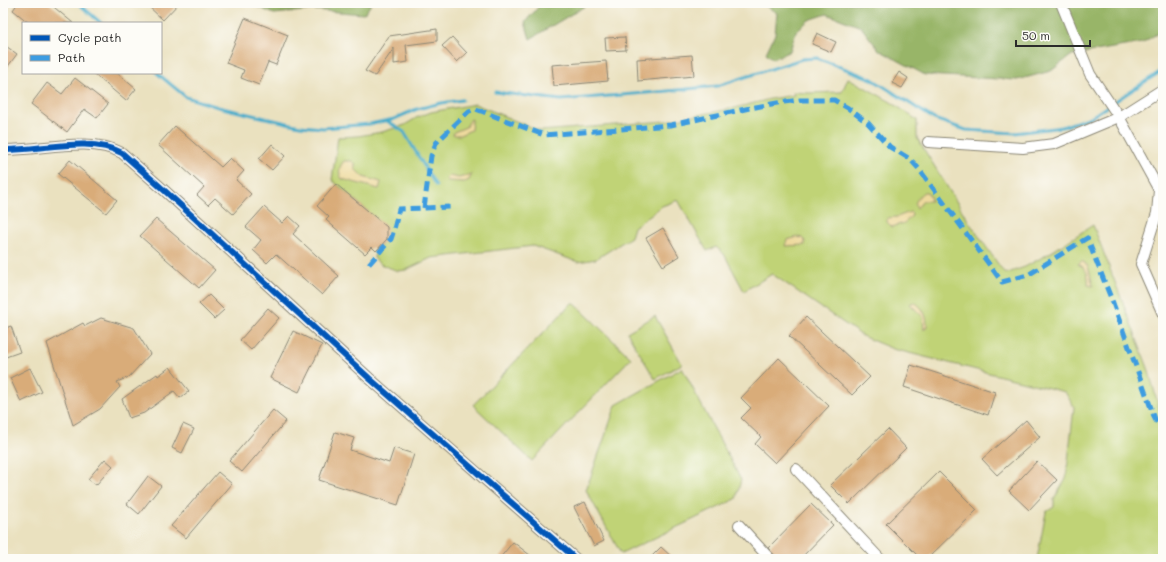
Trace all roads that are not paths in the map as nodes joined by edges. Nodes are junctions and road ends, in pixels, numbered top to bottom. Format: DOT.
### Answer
graph roads {
  1 [pos="1061,3"];
  2 [pos="1163,89"];
  3 [pos="1116,113"];
  4 [pos="928,142"];
  5 [pos="3,150"];
  6 [pos="1163,314"];
  7 [pos="796,469"];
  8 [pos="739,525"];
  9 [pos="576,559"];
  10 [pos="770,559"];
  11 [pos="880,559"];
  1 -- 3 [label="street"];
  2 -- 3 [label="street"];
  3 -- 4 [label="street"];
  3 -- 6 [label="street"];
  5 -- 9 [label="street"];
  7 -- 11 [label="street"];
  8 -- 10 [label="street"];
}
